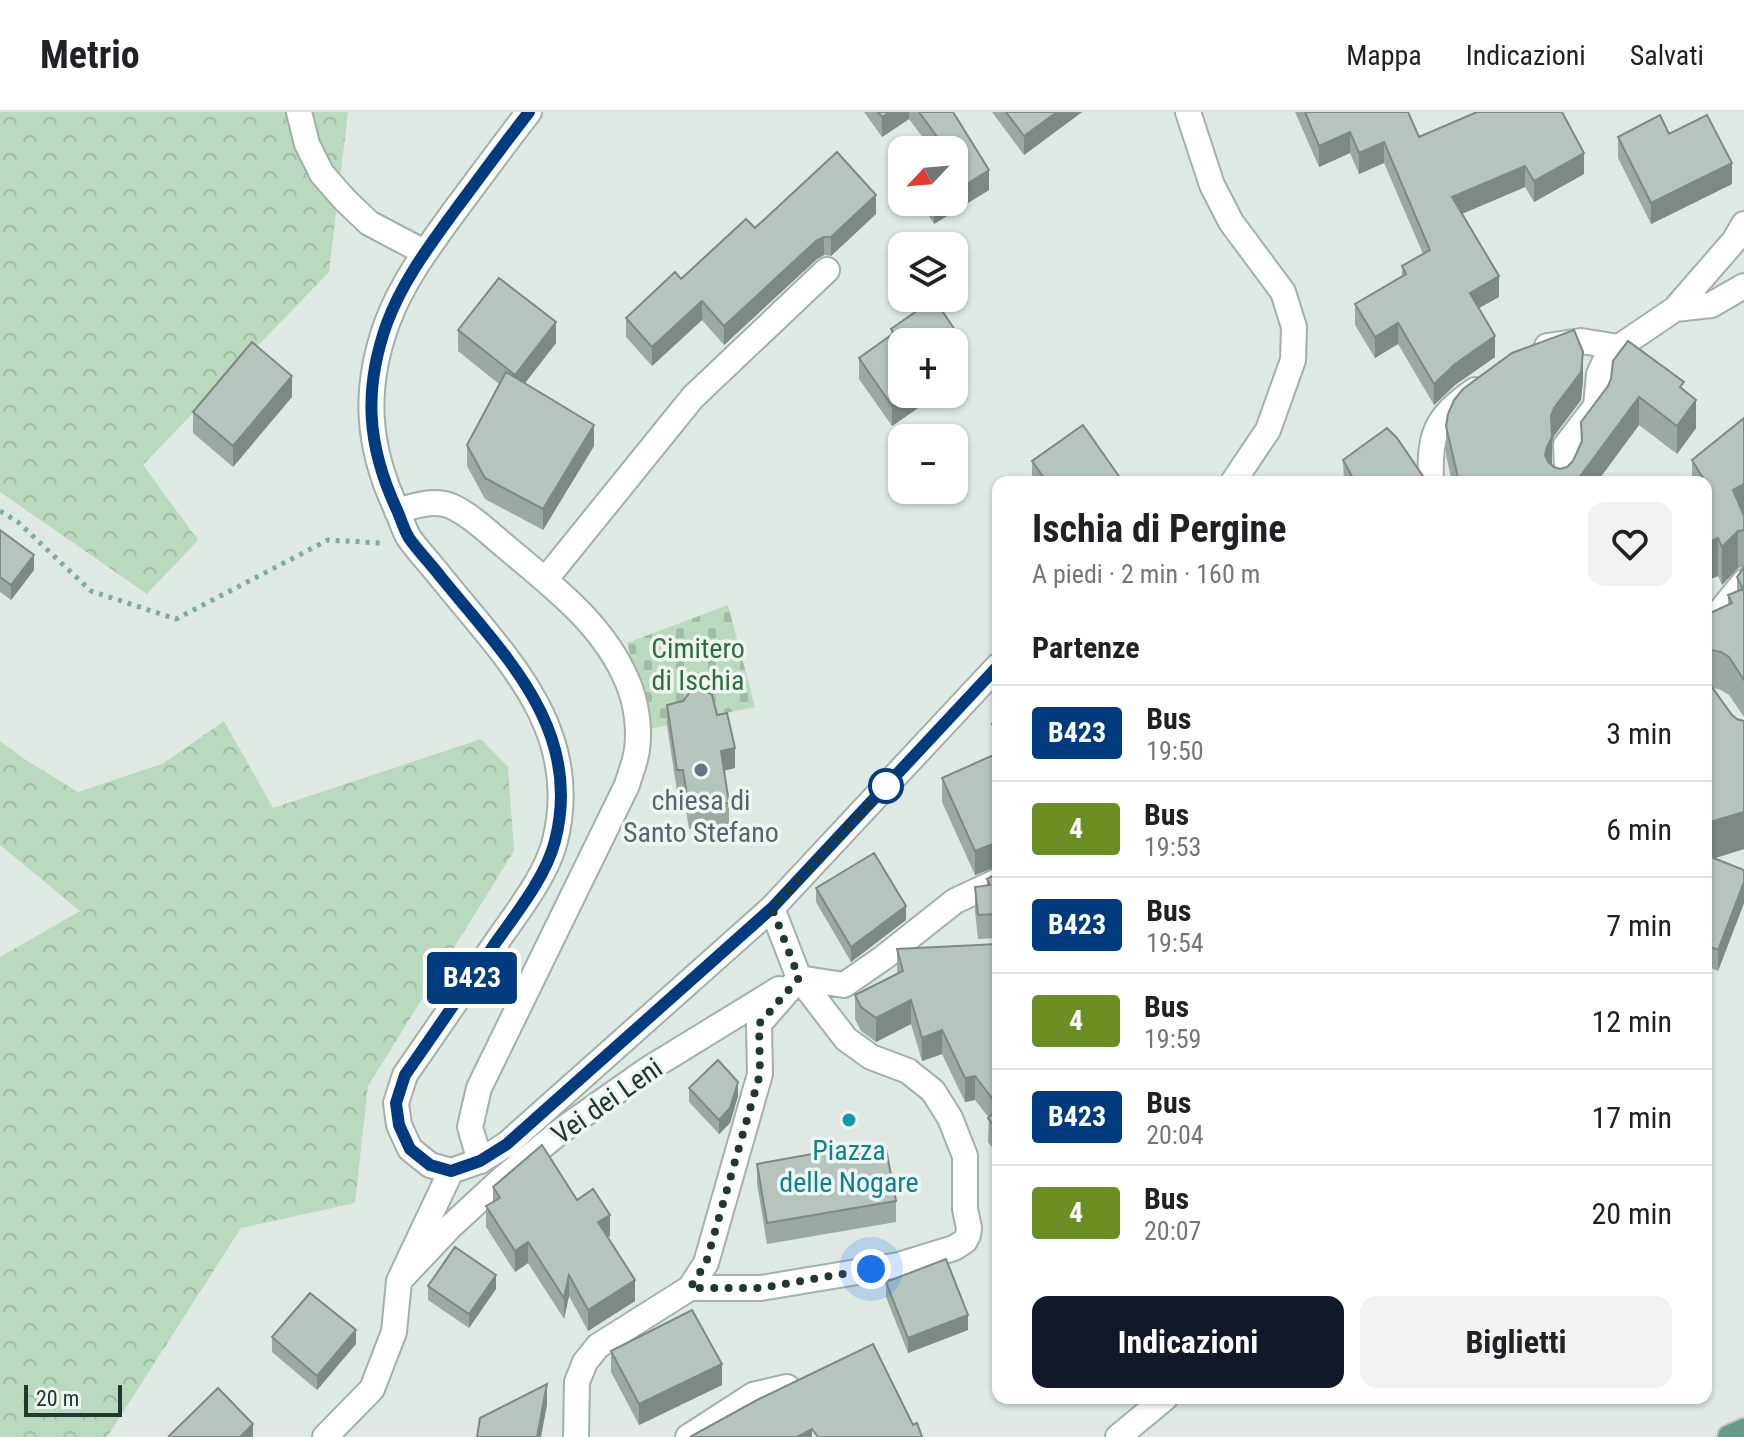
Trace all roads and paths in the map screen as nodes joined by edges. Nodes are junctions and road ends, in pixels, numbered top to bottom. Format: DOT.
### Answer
graph roads {
  1 [pos="299,112"];
  2 [pos="529,112"];
  3 [pos="1188,112"];
  4 [pos="1744,224"];
  5 [pos="424,252"];
  6 [pos="827,270"];
  7 [pos="1744,286"];
  8 [pos="1675,309"];
  9 [pos="1619,347"];
  10 [pos="1531,354"];
  11 [pos="1495,376"];
  12 [pos="1237,476"];
  13 [pos="1431,476"];
  14 [pos="1563,476"];
  15 [pos="0,511"];
  16 [pos="397,511"];
  17 [pos="408,537"];
  18 [pos="545,580"];
  19 [pos="1744,582"];
  20 [pos="1712,621"];
  21 [pos="992,672"];
  22 [pos="992,884"];
  23 [pos="772,908"];
  24 [pos="926,956"];
  25 [pos="883,958"];
  26 [pos="799,978"];
  27 [pos="480,1161"];
  28 [pos="451,1171"];
  29 [pos="399,1281"];
  30 [pos="690,1288"];
  31 [pos="787,1387"];
  32 [pos="1158,1404"];
  33 [pos="1744,1431"];
  34 [pos="325,1437"];
  35 [pos="576,1437"];
  36 [pos="688,1437"];
  37 [pos="1118,1437"];
  38 [pos="1730,1437"];
  1 -- 5 [label="street"];
  2 -- 5 [label="street"];
  3 -- 12 [label="street"];
  4 -- 8 [label="street"];
  5 -- 16 [label="street"];
  6 -- 18 [label="street"];
  7 -- 8 [label="street"];
  8 -- 9 [label="street"];
  9 -- 10 [label="street"];
  9 -- 14 [label="street"];
  11 -- 13 [label="street"];
  15 -- 17 [label="path"];
  16 -- 17 [label="street"];
  16 -- 18 [label="street"];
  17 -- 28 [label="street"];
  18 -- 27 [label="street"];
  19 -- 20 [label="street"];
  21 -- 23 [label="street"];
  22 -- 25 [label="street"];
  23 -- 26 [label="street"];
  23 -- 27 [label="street"];
  24 -- 25 [label="street"];
  25 -- 26 [label="street"];
  26 -- 29 [label="street, Vei dei Leni"];
  26 -- 30 [label="street"];
  26 -- 30 [label="street"];
  27 -- 28 [label="street"];
  28 -- 29 [label="street"];
  29 -- 34 [label="street"];
  30 -- 35 [label="street"];
  31 -- 36 [label="street"];
  32 -- 37 [label="street"];
  33 -- 38 [label="main road"];
}
